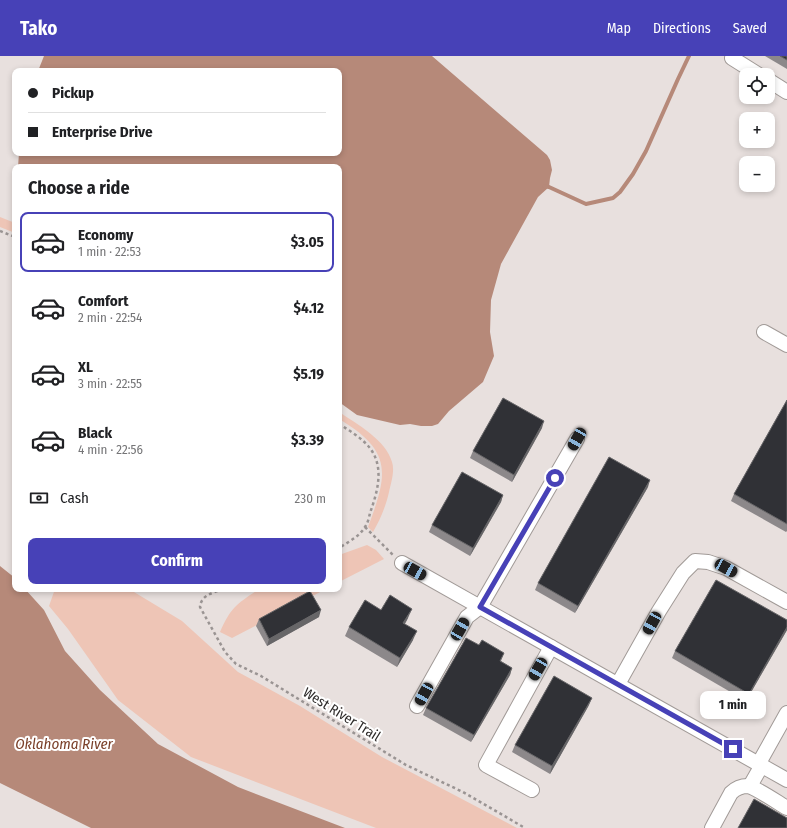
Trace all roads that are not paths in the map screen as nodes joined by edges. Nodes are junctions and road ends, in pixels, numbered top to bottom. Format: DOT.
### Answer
graph roads {
  1 [pos="733,56"];
  2 [pos="748,68"];
  3 [pos="775,84"];
  4 [pos="787,92"];
  5 [pos="764,332"];
  6 [pos="787,345"];
  7 [pos="577,439"];
  8 [pos="402,564"];
  9 [pos="787,602"];
  10 [pos="480,607"];
  11 [pos="551,647"];
  12 [pos="618,684"];
  13 [pos="417,706"];
  14 [pos="787,713"];
  15 [pos="760,764"];
  16 [pos="787,780"];
  17 [pos="750,786"];
  18 [pos="532,790"];
  19 [pos="787,808"];
  20 [pos="712,828"];
  1 -- 2 [label="street"];
  3 -- 4 [label="street"];
  5 -- 6 [label="street"];
  7 -- 10 [label="street"];
  8 -- 10 [label="street"];
  9 -- 12 [label="street"];
  10 -- 11 [label="street"];
  10 -- 13 [label="street"];
  11 -- 12 [label="street"];
  11 -- 18 [label="street"];
  12 -- 15 [label="street"];
  14 -- 15 [label="street"];
  15 -- 16 [label="street"];
  15 -- 17 [label="street"];
  17 -- 19 [label="street"];
  17 -- 20 [label="street"];
}
